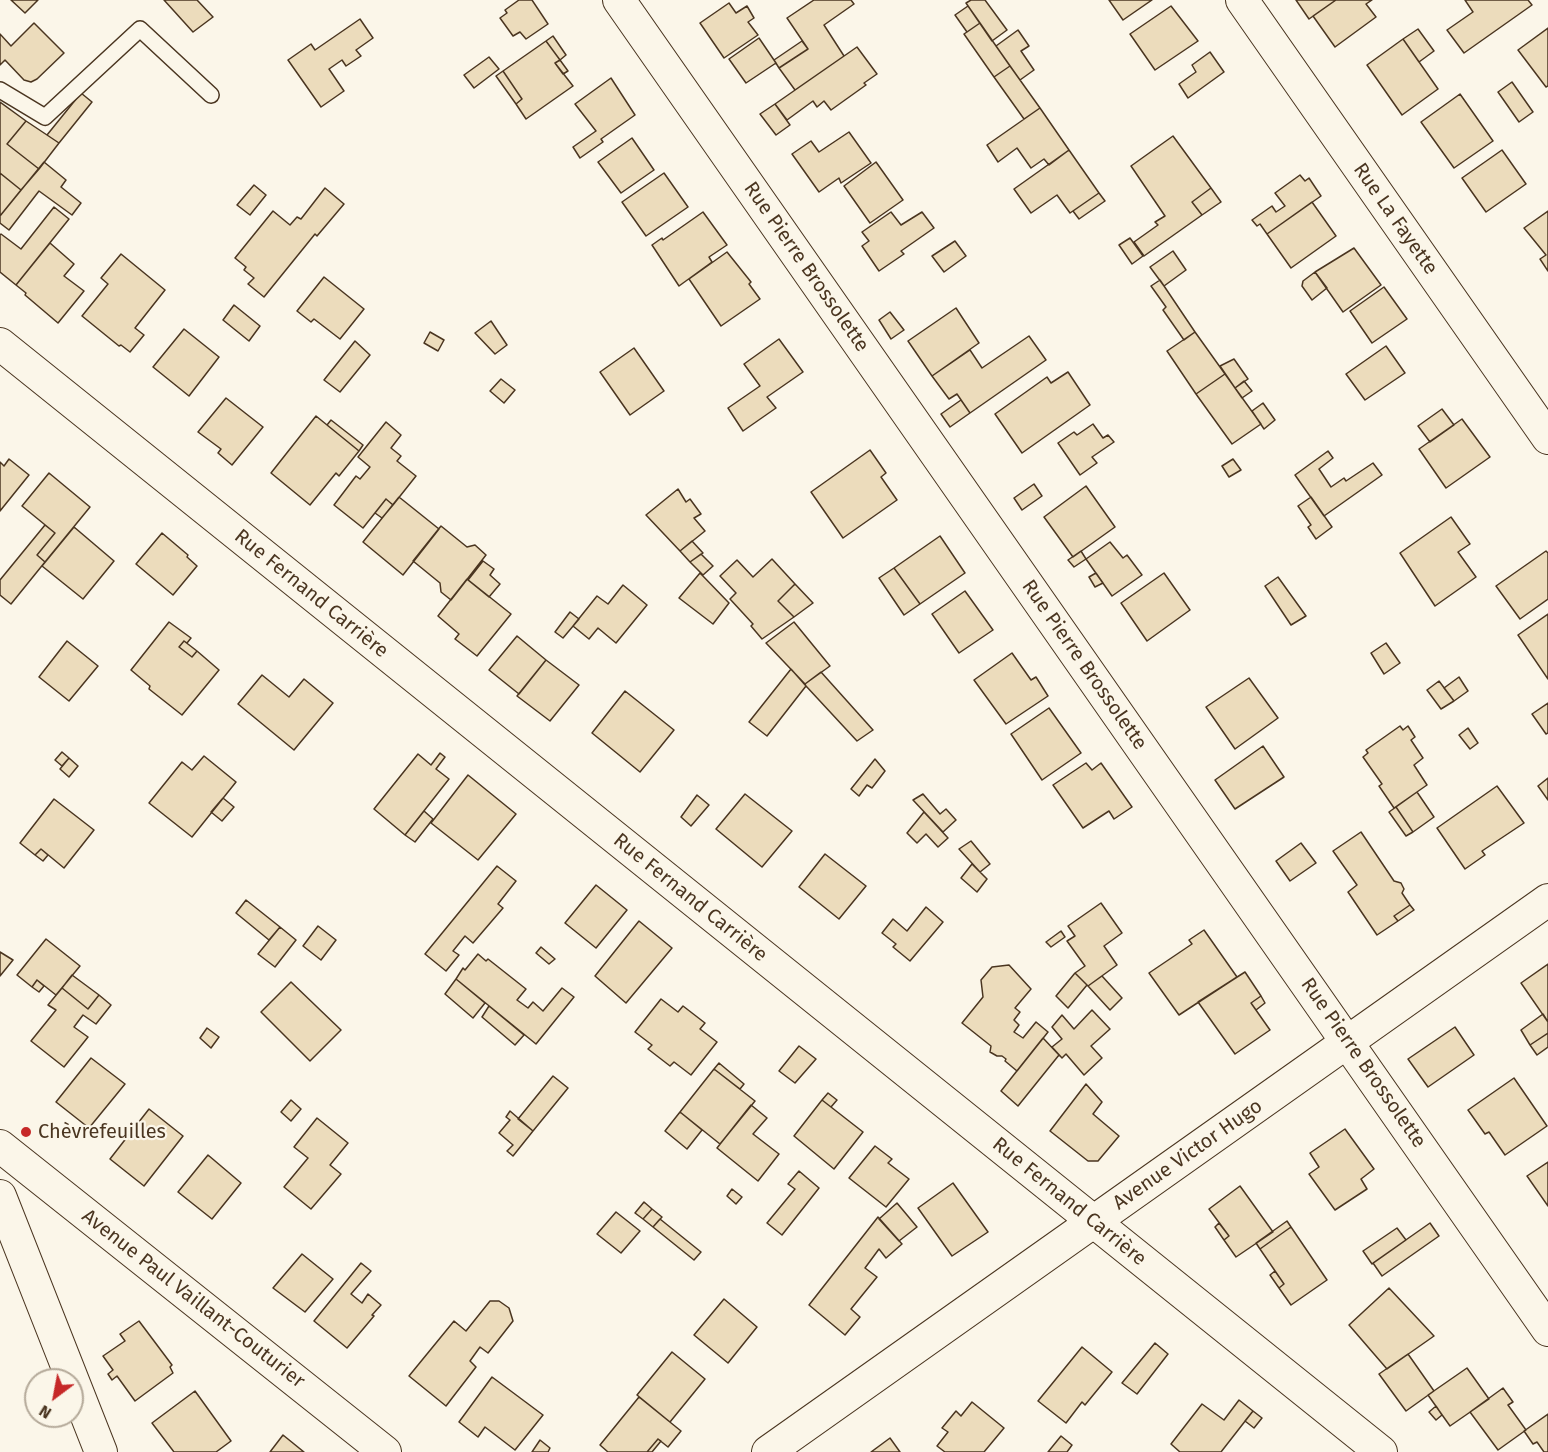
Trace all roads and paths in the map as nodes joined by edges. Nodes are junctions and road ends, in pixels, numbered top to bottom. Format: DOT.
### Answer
graph roads {
  1 [pos="619,0"];
  2 [pos="1242,0"];
  3 [pos="0,90"];
  4 [pos="211,95"];
  5 [pos="0,344"];
  6 [pos="1548,438"];
  7 [pos="1548,900"];
  8 [pos="1348,1042"];
  9 [pos="0,1146"];
  10 [pos="0,1196"];
  11 [pos="1093,1222"];
  12 [pos="1548,1330"];
  13 [pos="101,1452"];
  14 [pos="385,1452"];
  15 [pos="768,1452"];
  16 [pos="1381,1452"];
  1 -- 8 [label="street, Rue Pierre Brossolette"];
  2 -- 6 [label="street, Rue La Fayette"];
  3 -- 4 [label="lane"];
  5 -- 11 [label="street, Rue Fernand Carrière"];
  7 -- 8 [label="street, Avenue Victor Hugo"];
  8 -- 11 [label="street, Avenue Victor Hugo"];
  8 -- 12 [label="street, Rue Pierre Brossolette"];
  9 -- 14 [label="street, Avenue Paul Vaillant-Couturier"];
  10 -- 13 [label="street"];
  11 -- 15 [label="street, Avenue Victor Hugo"];
  11 -- 16 [label="street, Rue Fernand Carrière"];
}
